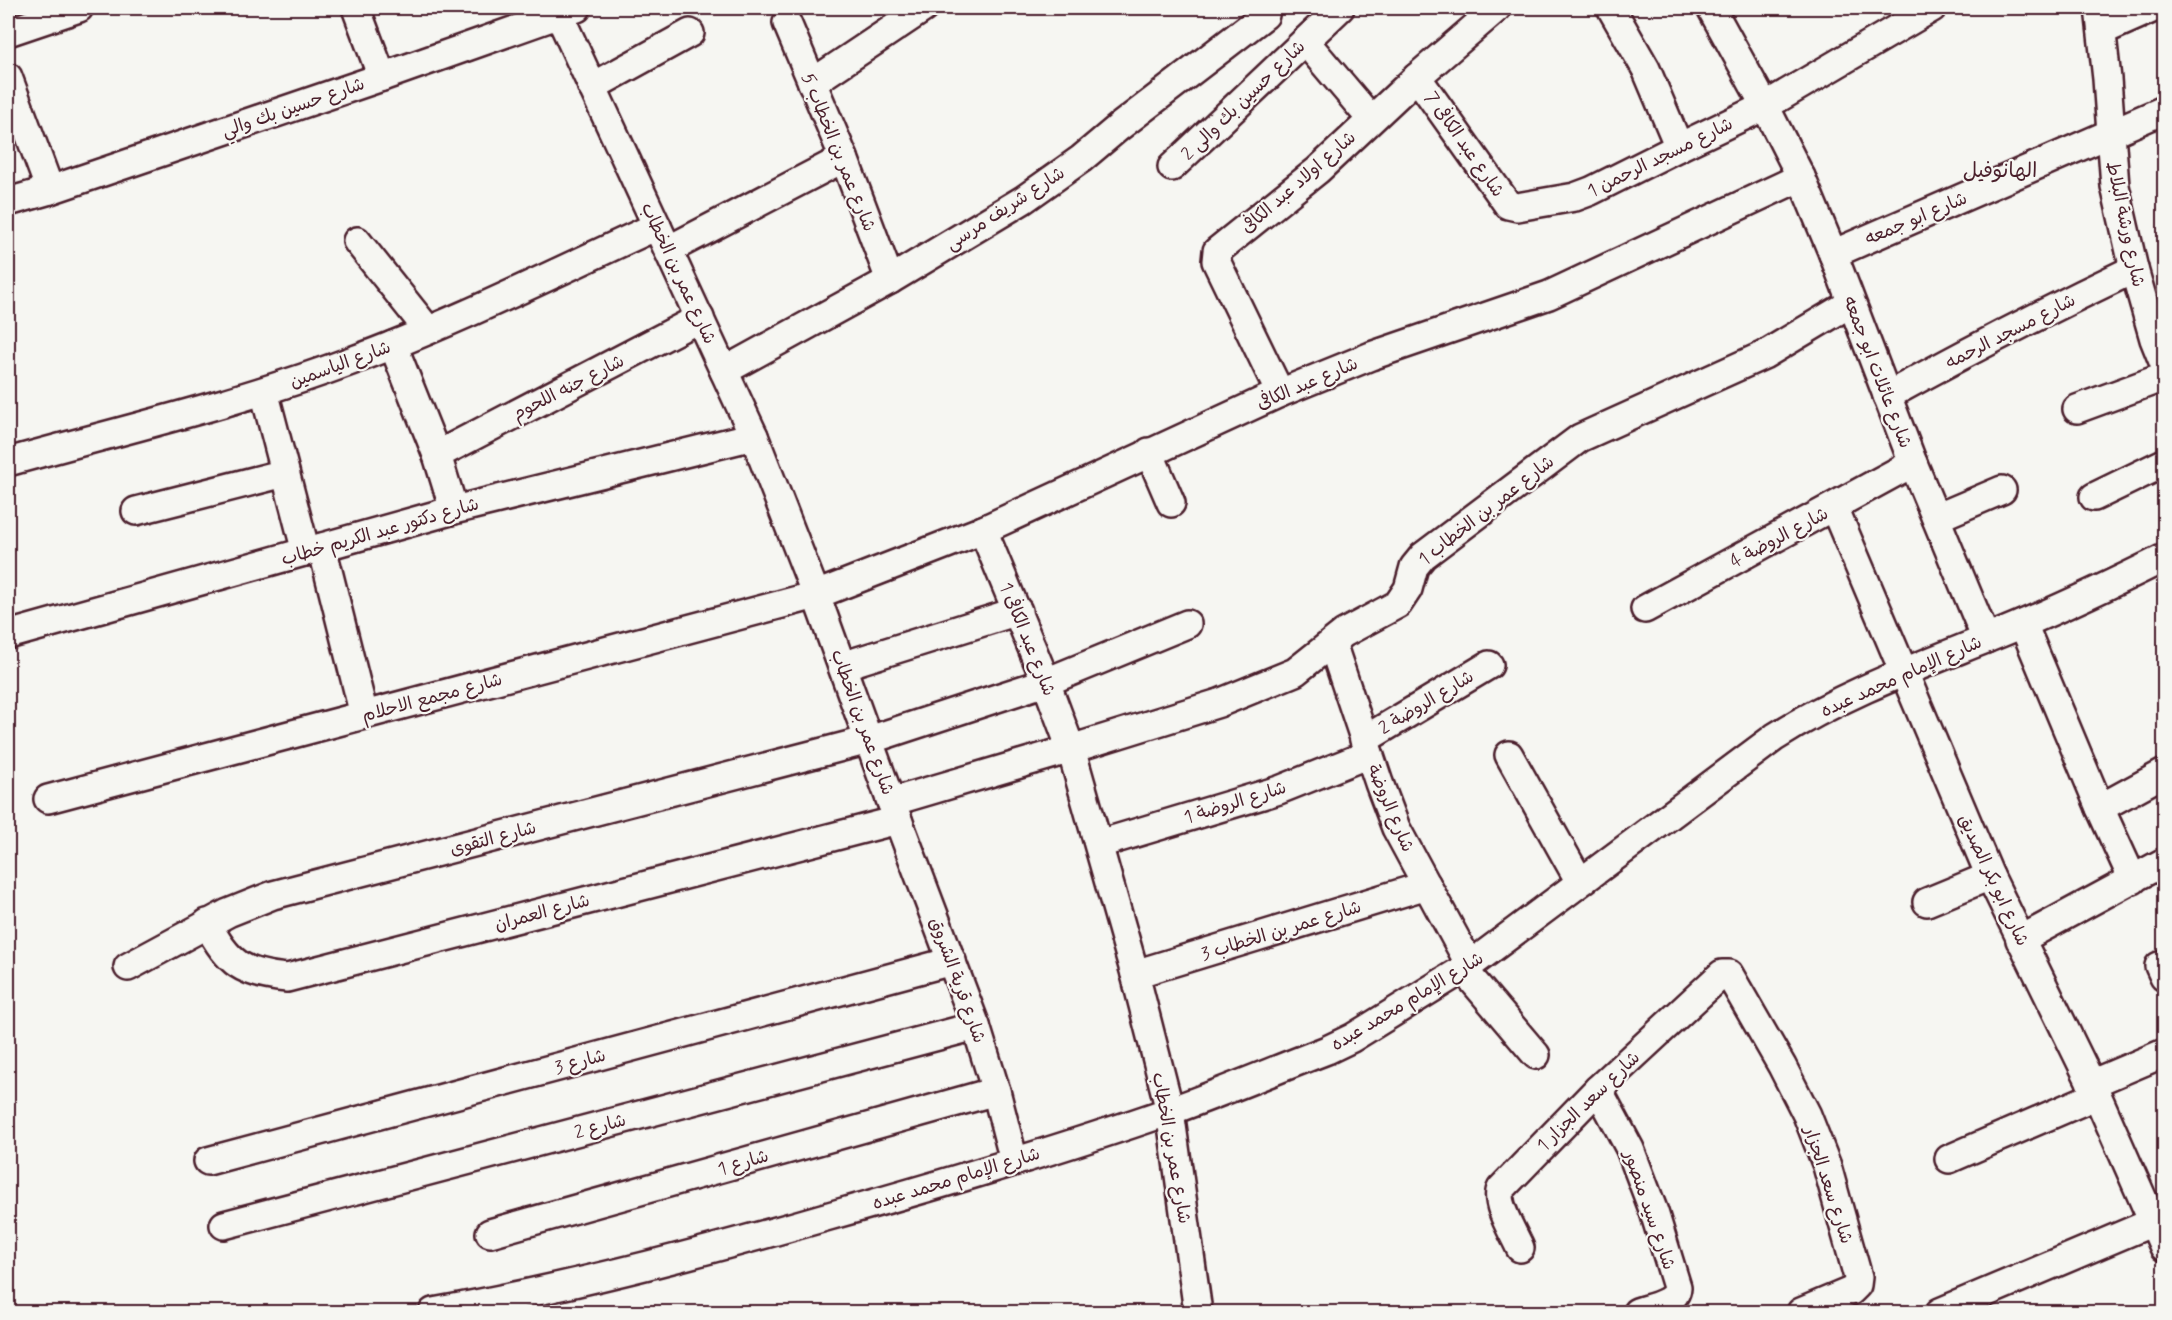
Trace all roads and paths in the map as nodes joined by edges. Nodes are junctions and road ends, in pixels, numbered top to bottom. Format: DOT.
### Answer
graph roads {
  1 [pos="79,8"];
  2 [pos="356,8"];
  3 [pos="924,8"];
  4 [pos="1340,8"];
  5 [pos="1497,8"];
  6 [pos="1711,8"];
  7 [pos="1932,8"];
  8 [pos="2154,8"];
  9 [pos="564,10"];
  10 [pos="1621,11"];
  11 [pos="1265,15"];
  12 [pos="2101,19"];
  13 [pos="787,23"];
  14 [pos="8,32"];
  15 [pos="690,33"];
  16 [pos="1305,40"];
  17 [pos="1417,76"];
  18 [pos="8,77"];
  19 [pos="382,77"];
  20 [pos="812,83"];
  21 [pos="592,87"];
  22 [pos="1765,106"];
  23 [pos="2164,110"];
  24 [pos="1371,119"];
  25 [pos="2110,135"];
  26 [pos="1679,147"];
  27 [pos="844,158"];
  28 [pos="1172,167"];
  29 [pos="1801,177"];
  30 [pos="50,190"];
  31 [pos="8,202"];
  32 [pos="1516,207"];
  33 [pos="663,238"];
  34 [pos="357,241"];
  35 [pos="1833,254"];
  36 [pos="2134,269"];
  37 [pos="890,280"];
  38 [pos="1851,303"];
  39 [pos="700,318"];
  40 [pos="428,330"];
  41 [pos="2159,337"];
  42 [pos="393,345"];
  43 [pos="2164,364"];
  44 [pos="724,371"];
  45 [pos="2164,377"];
  46 [pos="264,391"];
  47 [pos="1280,393"];
  48 [pos="1887,396"];
  49 [pos="2077,409"];
  50 [pos="754,436"];
  51 [pos="1149,452"];
  52 [pos="436,455"];
  53 [pos="8,462"];
  54 [pos="1913,463"];
  55 [pos="2164,464"];
  56 [pos="285,473"];
  57 [pos="2002,490"];
  58 [pos="2094,497"];
  59 [pos="1171,503"];
  60 [pos="1834,507"];
  61 [pos="454,510"];
  62 [pos="136,511"];
  63 [pos="1936,518"];
  64 [pos="983,530"];
  65 [pos="314,549"];
  66 [pos="2164,558"];
  67 [pos="816,595"];
  68 [pos="1645,609"];
  69 [pos="1017,611"];
  70 [pos="1187,624"];
  71 [pos="2023,624"];
  72 [pos="8,635"];
  73 [pos="1986,639"];
  74 [pos="1332,643"];
  75 [pos="1489,665"];
  76 [pos="842,666"];
  77 [pos="1903,671"];
  78 [pos="1046,682"];
  79 [pos="364,715"];
  80 [pos="869,740"];
  81 [pos="1367,747"];
  82 [pos="1071,749"];
  83 [pos="1509,755"];
  84 [pos="2164,773"];
  85 [pos="48,799"];
  86 [pos="2100,808"];
  87 [pos="895,811"];
  88 [pos="1099,844"];
  89 [pos="2164,862"];
  90 [pos="1990,876"];
  91 [pos="2133,880"];
  92 [pos="1580,882"];
  93 [pos="1427,885"];
  94 [pos="1927,902"];
  95 [pos="207,923"];
  96 [pos="2020,940"];
  97 [pos="951,961"];
  98 [pos="128,967"];
  99 [pos="1466,967"];
  100 [pos="1725,973"];
  101 [pos="1135,974"];
  102 [pos="976,1026"];
  103 [pos="2164,1053"];
  104 [pos="1536,1055"];
  105 [pos="1598,1089"];
  106 [pos="2094,1090"];
  107 [pos="996,1091"];
  108 [pos="1170,1111"];
  109 [pos="1949,1159"];
  110 [pos="208,1161"];
  111 [pos="1014,1161"];
  112 [pos="2153,1222"];
  113 [pos="224,1225"];
  114 [pos="490,1233"];
  115 [pos="2164,1247"];
  116 [pos="1520,1248"];
  117 [pos="433,1312"];
  118 [pos="1198,1312"];
  119 [pos="1637,1312"];
  120 [pos="1801,1312"];
  121 [pos="1940,1312"];
  1 -- 14 [label="street"];
  2 -- 19 [label="street"];
  3 -- 20 [label="street"];
  4 -- 16 [label="street, شارع حسين بك والى 2"];
  5 -- 17 [label="street, شارع اولاد عبد الكافى"];
  6 -- 22 [label="street, شارع عائلات ابو جمعه"];
  7 -- 22 [label="street, شارع مسجد الرحمن 1"];
  8 -- 12 [label="street"];
  9 -- 19 [label="street, شارع حسين بك والي"];
  9 -- 21 [label="street, شارع عمر بن الخطاب"];
  10 -- 26 [label="street"];
  11 -- 37 [label="street, شارع شريف مرسى"];
  12 -- 25 [label="street, شارع ورشة البلاط"];
  13 -- 20 [label="street, شارع عمر بن الخطاب 5"];
  15 -- 21 [label="street"];
  16 -- 24 [label="street"];
  16 -- 28 [label="street, شارع حسين بك والى 2"];
  17 -- 24 [label="street, شارع اولاد عبد الكافى"];
  17 -- 32 [label="street, شارع عبد الكافى 7"];
  18 -- 30 [label="street"];
  19 -- 30 [label="street, شارع حسين بك والي"];
  20 -- 27 [label="street, شارع عمر بن الخطاب 5"];
  21 -- 33 [label="street, شارع عمر بن الخطاب"];
  22 -- 26 [label="street, شارع مسجد الرحمن 1"];
  22 -- 29 [label="street, شارع عائلات ابو جمعه"];
  23 -- 25 [label="street, شارع ابو جمعه"];
  24 -- 47 [label="street, شارع اولاد عبد الكافى"];
  25 -- 35 [label="street, شارع ابو جمعه"];
  25 -- 36 [label="street, شارع ورشة البلاط"];
  26 -- 32 [label="street, شارع مسجد الرحمن 1"];
  27 -- 33 [label="street, شارع الياسمين"];
  27 -- 37 [label="street, شارع عمر بن الخطاب 5"];
  29 -- 35 [label="street, شارع عائلات ابو جمعه"];
  29 -- 47 [label="street, شارع عبد الكافى"];
  30 -- 31 [label="street, شارع حسين بك والي"];
  33 -- 39 [label="street, شارع عمر بن الخطاب"];
  33 -- 40 [label="street, شارع الياسمين"];
  34 -- 40 [label="street"];
  35 -- 38 [label="street, شارع عائلات ابو جمعه"];
  36 -- 41 [label="street, شارع ورشة البلاط"];
  36 -- 48 [label="street, شارع مسجد الرحمه"];
  37 -- 44 [label="street, شارع شريف مرسى"];
  38 -- 48 [label="street, شارع عائلات ابو جمعه"];
  38 -- 74 [label="street, شارع عمر بن الخطاب 1"];
  39 -- 44 [label="street, شارع عمر بن الخطاب"];
  39 -- 52 [label="street, شارع جنه اللحوم"];
  40 -- 42 [label="street, شارع الياسمين"];
  41 -- 43 [label="street, شارع ورشة البلاط"];
  42 -- 46 [label="street, شارع الياسمين"];
  42 -- 52 [label="street"];
  44 -- 50 [label="street, شارع عمر بن الخطاب"];
  45 -- 49 [label="street"];
  46 -- 53 [label="street, شارع الياسمين"];
  46 -- 56 [label="street"];
  47 -- 51 [label="street, شارع عبد الكافى"];
  48 -- 54 [label="street, شارع عائلات ابو جمعه"];
  50 -- 61 [label="street, شارع دكتور عبد الكريم خطاب"];
  50 -- 67 [label="street, شارع عمر بن الخطاب"];
  51 -- 59 [label="street"];
  51 -- 64 [label="street, شارع عبد الكافى"];
  52 -- 61 [label="street"];
  54 -- 60 [label="street, شارع الروضة 4"];
  54 -- 63 [label="street, شارع عائلات ابو جمعه"];
  55 -- 58 [label="street"];
  56 -- 62 [label="street"];
  56 -- 65 [label="street"];
  57 -- 63 [label="street"];
  60 -- 68 [label="street, شارع الروضة 4"];
  60 -- 77 [label="street, شارع ابو بكر الصديق"];
  61 -- 65 [label="street, شارع دكتور عبد الكريم خطاب"];
  63 -- 73 [label="street, شارع عائلات ابو جمعه"];
  64 -- 67 [label="street, شارع عبد الكافى"];
  64 -- 69 [label="street, شارع عبد الكافى 1"];
  65 -- 72 [label="street, شارع دكتور عبد الكريم خطاب"];
  65 -- 79 [label="street"];
  66 -- 71 [label="street, شارع الإمام محمد عبده"];
  67 -- 76 [label="street, شارع عمر بن الخطاب"];
  67 -- 79 [label="street, شارع مجمع الاحلام"];
  69 -- 76 [label="street"];
  69 -- 78 [label="street, شارع عبد الكافى 1"];
  70 -- 78 [label="street, شارع التقوى"];
  71 -- 73 [label="street, شارع الإمام محمد عبده"];
  71 -- 86 [label="street"];
  73 -- 77 [label="street, شارع الإمام محمد عبده"];
  74 -- 81 [label="street, شارع الروضة"];
  74 -- 82 [label="street, شارع عمر بن الخطاب 1"];
  75 -- 81 [label="street, شارع الروضة 2"];
  76 -- 80 [label="street, شارع عمر بن الخطاب"];
  77 -- 90 [label="street, شارع ابو بكر الصديق"];
  77 -- 92 [label="street, شارع الإمام محمد عبده"];
  78 -- 80 [label="street, شارع التقوى"];
  78 -- 82 [label="street, شارع عبد الكافى 1"];
  79 -- 85 [label="street, شارع مجمع الاحلام"];
  80 -- 87 [label="street, شارع عمر بن الخطاب"];
  80 -- 95 [label="street, شارع التقوى"];
  81 -- 88 [label="street, شارع الروضة 1"];
  81 -- 93 [label="street, شارع الروضة"];
  82 -- 87 [label="street, شارع عمر بن الخطاب"];
  82 -- 88 [label="street, شارع عمر بن الخطاب"];
  83 -- 92 [label="street"];
  84 -- 86 [label="street"];
  86 -- 91 [label="street"];
  87 -- 95 [label="street, شارع العمران"];
  87 -- 97 [label="street, شارع قرية الشروق"];
  88 -- 101 [label="street, شارع عمر بن الخطاب"];
  89 -- 91 [label="street"];
  90 -- 94 [label="street"];
  90 -- 96 [label="street, شارع ابو بكر الصديق"];
  91 -- 96 [label="street"];
  92 -- 99 [label="street, شارع الإمام محمد عبده"];
  93 -- 99 [label="street, شارع الروضة"];
  93 -- 101 [label="street, شارع عمر بن الخطاب 3"];
  95 -- 98 [label="street, شارع التقوى"];
  96 -- 106 [label="street, شارع ابو بكر الصديق"];
  97 -- 102 [label="street, شارع قرية الشروق"];
  97 -- 110 [label="street, شارع 3"];
  99 -- 104 [label="street, شارع الروضة"];
  99 -- 108 [label="street, شارع الإمام محمد عبده"];
  100 -- 105 [label="street, شارع سعد الجزار 1"];
  100 -- 120 [label="street, شارع سعد الجزار"];
  101 -- 108 [label="street, شارع عمر بن الخطاب"];
  102 -- 107 [label="street, شارع قرية الشروق"];
  102 -- 113 [label="street, شارع 2"];
  103 -- 106 [label="street"];
  105 -- 116 [label="street, شارع سعد الجزار 1"];
  105 -- 119 [label="street, شارع سيد منصور"];
  106 -- 109 [label="street"];
  106 -- 112 [label="street, شارع ابو بكر الصديق"];
  107 -- 111 [label="street, شارع قرية الشروق"];
  107 -- 114 [label="street, شارع 1"];
  108 -- 111 [label="street, شارع الإمام محمد عبده"];
  108 -- 118 [label="street, شارع عمر بن الخطاب"];
  111 -- 117 [label="street, شارع الإمام محمد عبده"];
  112 -- 115 [label="street, شارع ابو بكر الصديق"];
  112 -- 121 [label="street"];
}
